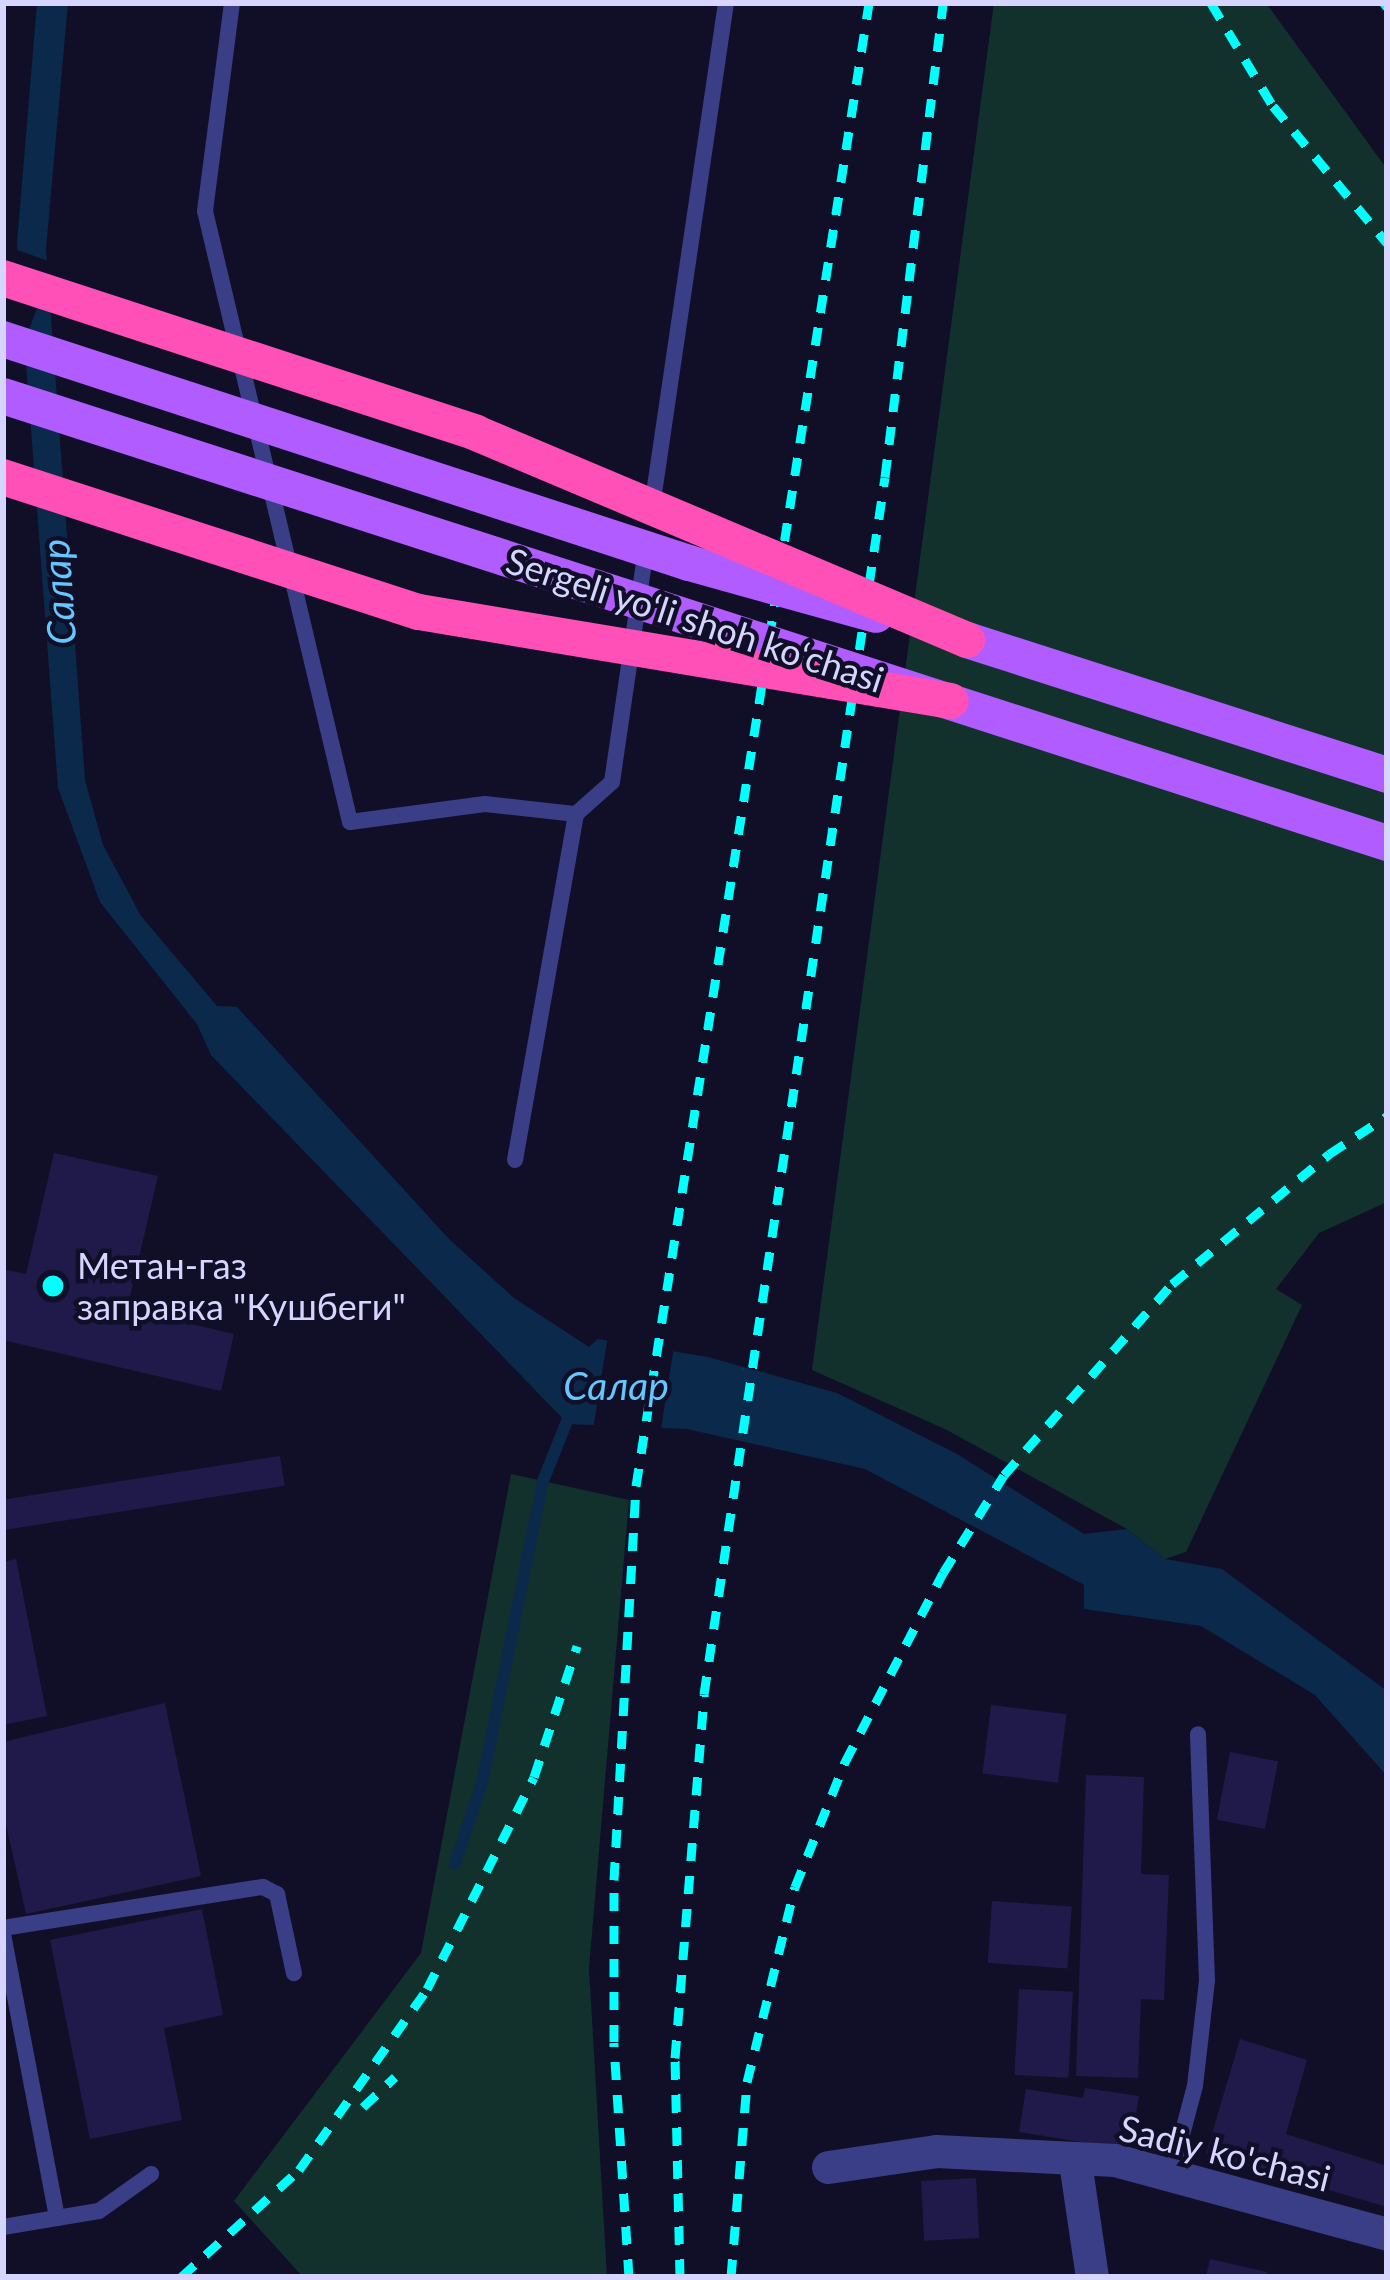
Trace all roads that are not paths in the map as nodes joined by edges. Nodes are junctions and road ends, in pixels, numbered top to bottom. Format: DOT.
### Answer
graph roads {
  1 [pos="232,3"];
  2 [pos="726,3"];
  3 [pos="3,278"];
  4 [pos="3,339"];
  5 [pos="3,396"];
  6 [pos="3,478"];
  7 [pos="967,640"];
  8 [pos="951,701"];
  9 [pos="1387,775"];
  10 [pos="576,814"];
  11 [pos="1387,843"];
  12 [pos="515,1160"];
  13 [pos="1198,1734"];
  14 [pos="3,1931"];
  15 [pos="294,1973"];
  16 [pos="1075,2162"];
  17 [pos="828,2167"];
  18 [pos="151,2174"];
  19 [pos="1171,2176"];
  20 [pos="57,2218"];
  21 [pos="3,2228"];
  22 [pos="1387,2234"];
  23 [pos="1092,2277"];
  1 -- 10 [label="lane"];
  2 -- 10 [label="lane"];
  3 -- 7 [label="highway, bridge"];
  4 -- 7 [label="main road, Sergeli yo‘li shoh ko‘chasi, bridge"];
  5 -- 8 [label="main road, Sergeli yo‘li shoh ko‘chasi, bridge"];
  6 -- 8 [label="highway, bridge"];
  7 -- 9 [label="main road, Sergeli yo‘li shoh ko‘chasi"];
  8 -- 11 [label="main road, Sergeli yo‘li shoh ko‘chasi, bridge"];
  10 -- 12 [label="lane"];
  13 -- 19 [label="lane"];
  14 -- 15 [label="lane"];
  14 -- 20 [label="lane"];
  16 -- 17 [label="street, Sadiy ko'chasi"];
  16 -- 19 [label="street, Sadiy ko'chasi"];
  16 -- 23 [label="street"];
  18 -- 20 [label="lane"];
  19 -- 22 [label="street, Sadiy ko'chasi"];
  20 -- 21 [label="lane"];
}
